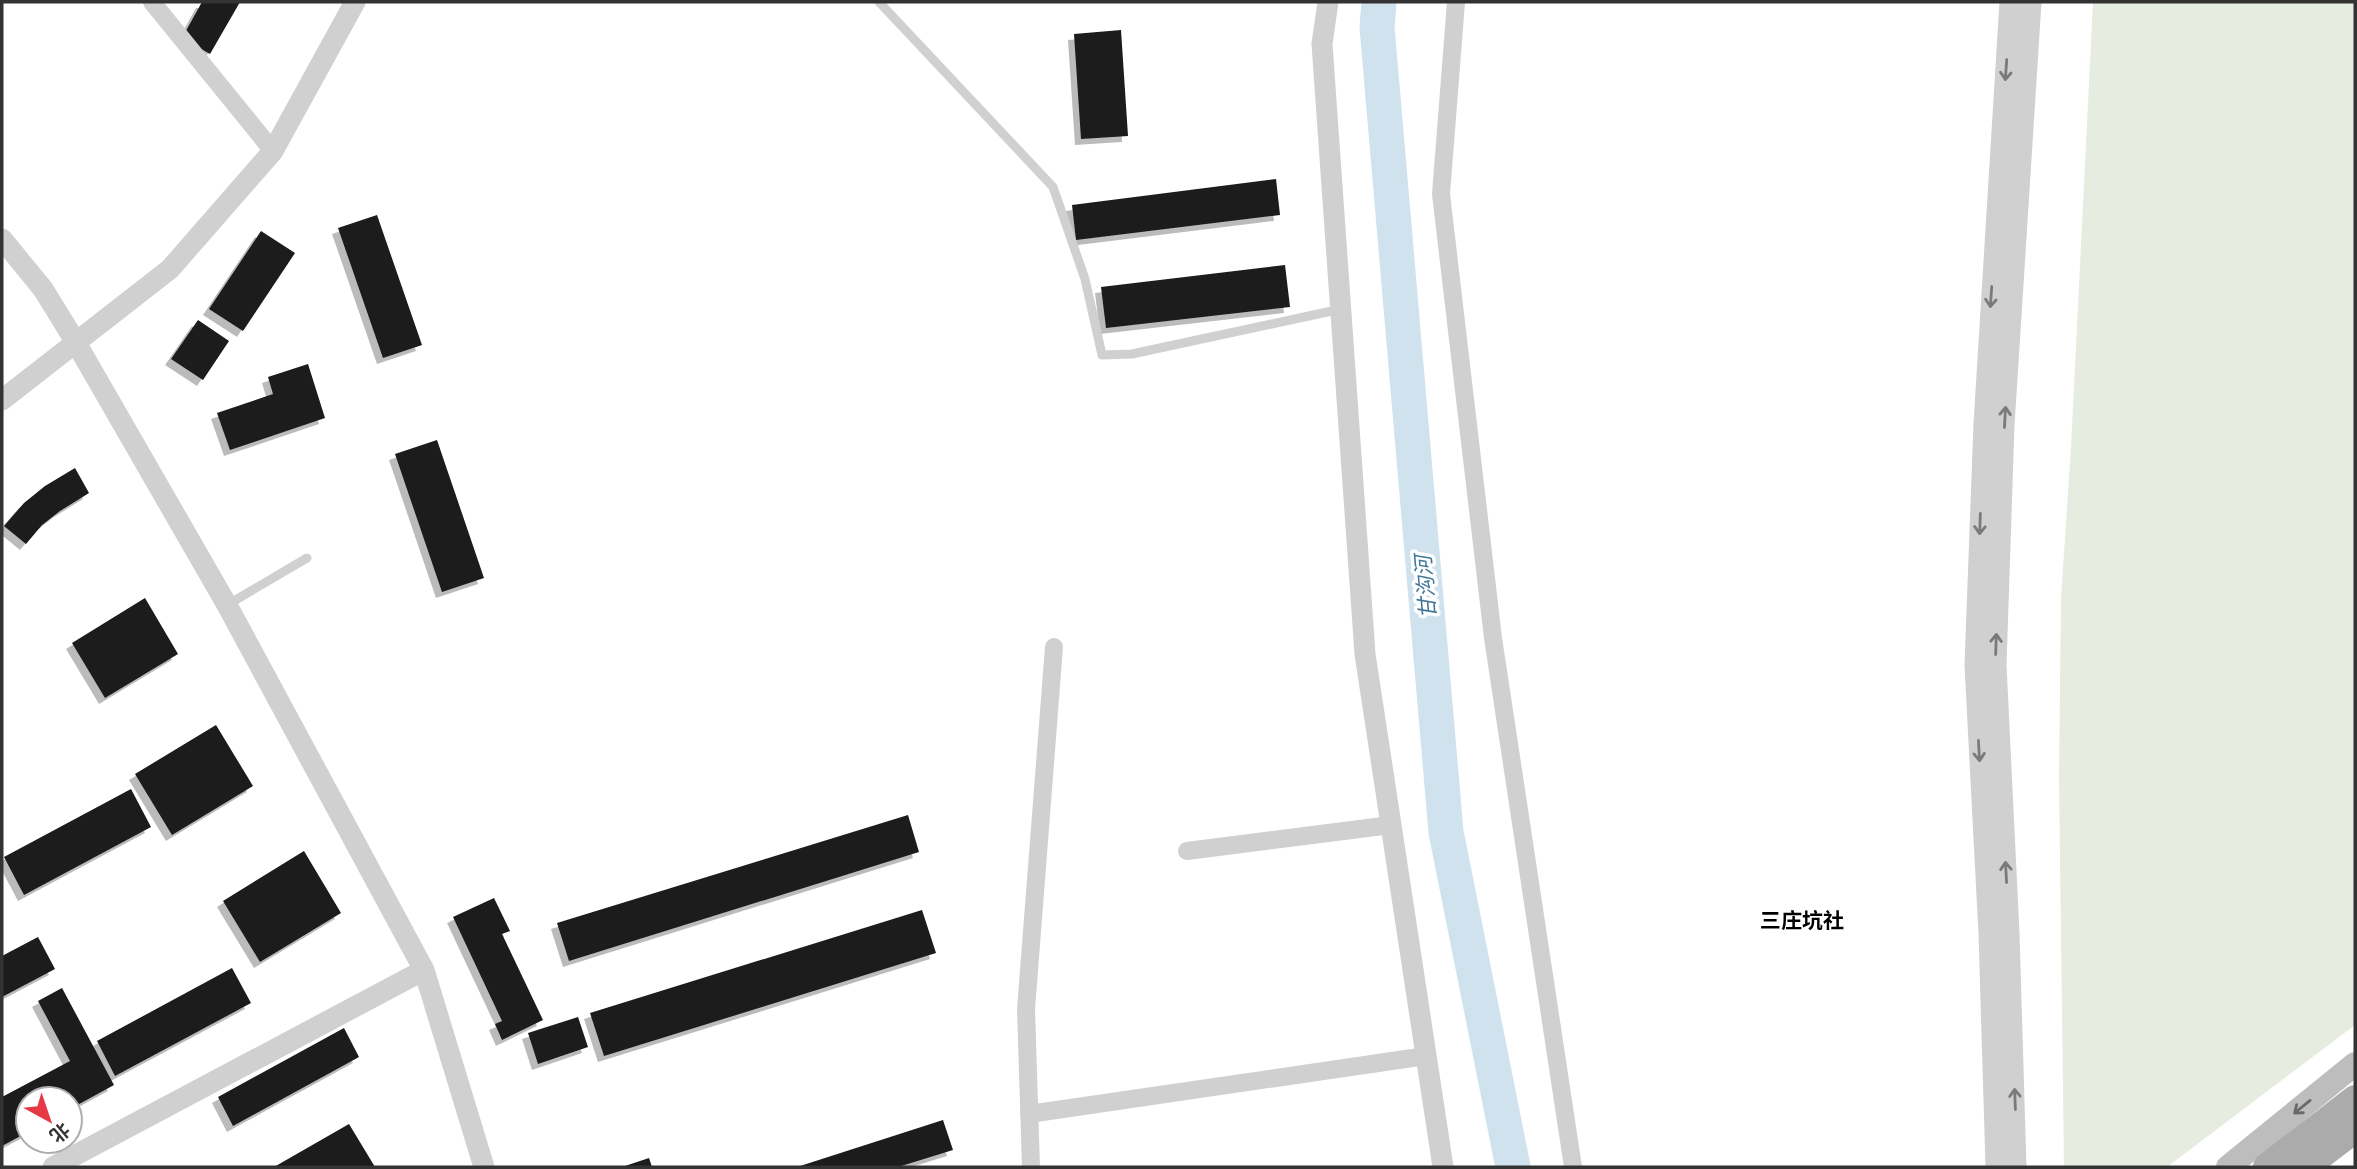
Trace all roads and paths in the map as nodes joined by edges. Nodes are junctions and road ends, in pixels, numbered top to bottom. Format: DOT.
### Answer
graph roads {
  1 [pos="152,2"];
  2 [pos="355,2"];
  3 [pos="878,2"];
  4 [pos="1328,2"];
  5 [pos="1457,2"];
  6 [pos="2010,2"];
  7 [pos="2031,2"];
  8 [pos="272,151"];
  9 [pos="2,239"];
  10 [pos="1341,309"];
  11 [pos="75,341"];
  12 [pos="2,400"];
  13 [pos="307,558"];
  14 [pos="227,605"];
  15 [pos="1054,647"];
  16 [pos="1391,825"];
  17 [pos="1186,851"];
  18 [pos="424,970"];
  19 [pos="1426,1056"];
  20 [pos="2355,1064"];
  21 [pos="2355,1099"];
  22 [pos="1029,1114"];
  23 [pos="2355,1129"];
  24 [pos="52,1167"];
  25 [pos="484,1167"];
  26 [pos="1031,1167"];
  27 [pos="1443,1167"];
  28 [pos="1573,1167"];
  29 [pos="1996,1167"];
  30 [pos="2016,1167"];
  31 [pos="2228,1167"];
  32 [pos="2267,1167"];
  33 [pos="2305,1167"];
  1 -- 8 [label="street"];
  2 -- 8 [label="street"];
  3 -- 10 [label="lane"];
  4 -- 10 [label="street"];
  5 -- 28 [label="street"];
  6 -- 29 [label="street, one-way"];
  30 -- 7 [label="street, one-way"];
  8 -- 11 [label="street"];
  9 -- 11 [label="street"];
  10 -- 16 [label="street"];
  11 -- 12 [label="street"];
  11 -- 14 [label="street"];
  13 -- 14 [label="lane"];
  14 -- 18 [label="street"];
  15 -- 22 [label="street"];
  16 -- 17 [label="street"];
  16 -- 19 [label="street"];
  18 -- 24 [label="street"];
  18 -- 25 [label="street"];
  19 -- 22 [label="street"];
  19 -- 27 [label="street"];
  20 -- 31 [label="main road, one-way"];
  21 -- 32 [label="main road"];
  22 -- 26 [label="street"];
  23 -- 33 [label="main road"];
}
